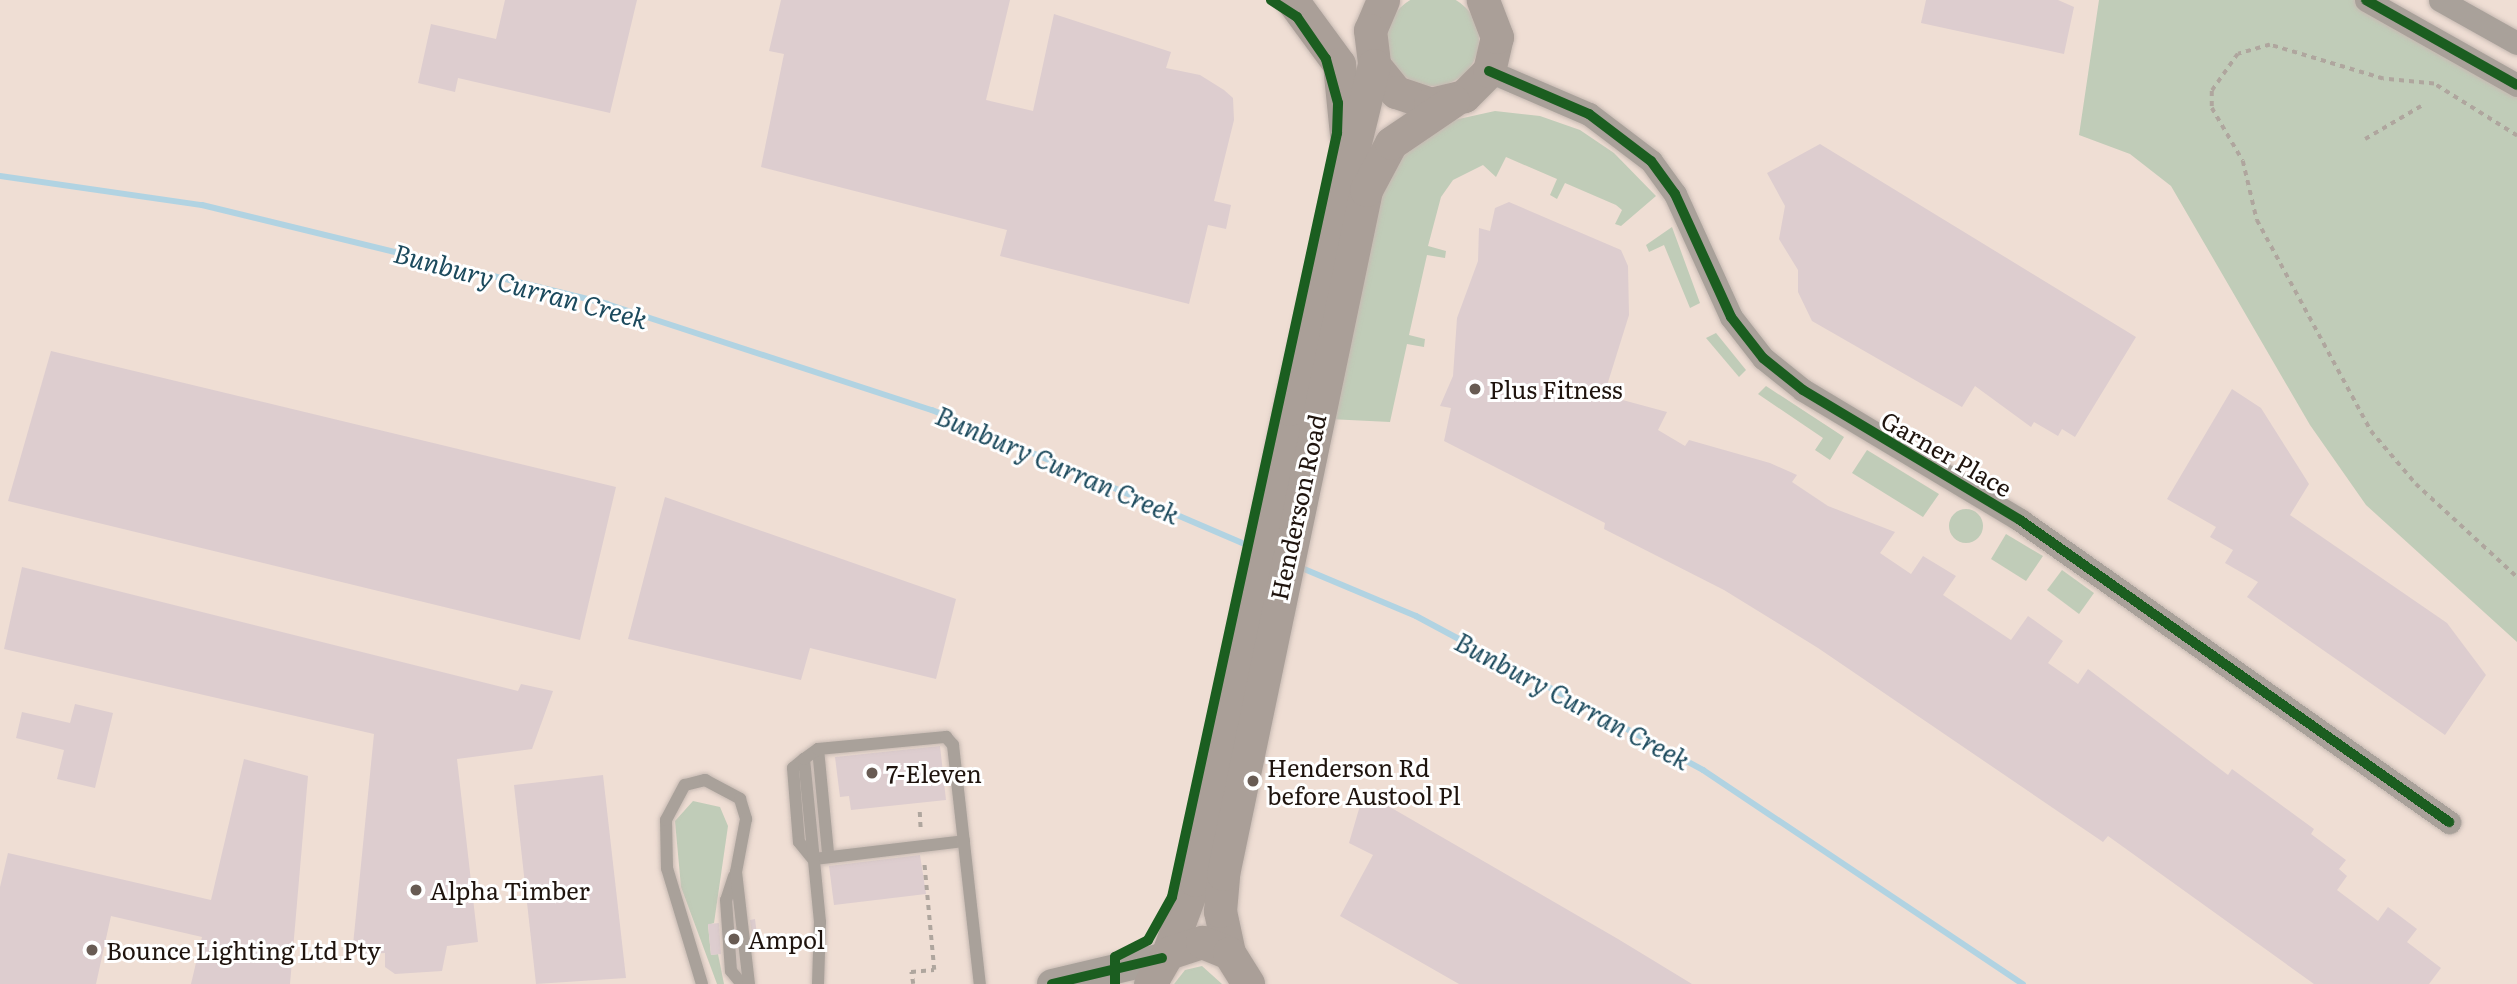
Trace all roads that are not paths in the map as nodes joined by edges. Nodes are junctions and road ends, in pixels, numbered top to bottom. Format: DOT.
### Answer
graph roads {
  1 [pos="1292,0"];
  2 [pos="1318,0"];
  3 [pos="1383,0"];
  4 [pos="2366,0"];
  5 [pos="2440,0"];
  6 [pos="1489,5"];
  7 [pos="2517,43"];
  8 [pos="1372,59"];
  9 [pos="1489,71"];
  10 [pos="2517,85"];
  11 [pos="1453,101"];
  12 [pos="1339,188"];
  13 [pos="1303,415"];
  14 [pos="1246,684"];
  15 [pos="818,749"];
  16 [pos="2449,822"];
  17 [pos="964,841"];
  18 [pos="828,852"];
  19 [pos="814,859"];
  20 [pos="736,872"];
  21 [pos="1229,953"];
  22 [pos="1160,965"];
  23 [pos="702,984"];
  24 [pos="742,984"];
  25 [pos="749,984"];
  26 [pos="818,984"];
  27 [pos="980,984"];
  28 [pos="1052,984"];
  29 [pos="1248,984"];
  1 -- 12 [label="main road"];
  2 -- 8 [label="main road"];
  3 -- 8 [label="main road, Henderson Road"];
  4 -- 10 [label="street"];
  5 -- 7 [label="street"];
  6 -- 9 [label="main road"];
  8 -- 11 [label="main road"];
  8 -- 12 [label="main road, Henderson Road"];
  9 -- 11 [label="main road, Henderson Road"];
  9 -- 16 [label="street, Garner Place"];
  11 -- 13 [label="main road, Henderson Road"];
  12 -- 13 [label="main road, Henderson Road"];
  13 -- 14 [label="main road, Henderson Road"];
  14 -- 21 [label="main road, Henderson Road"];
  14 -- 22 [label="main road, Henderson Road"];
  15 -- 17 [label="lane"];
  15 -- 18 [label="lane"];
  15 -- 19 [label="lane"];
  17 -- 18 [label="lane"];
  17 -- 27 [label="lane"];
  18 -- 19 [label="lane"];
  19 -- 26 [label="lane"];
  20 -- 23 [label="lane"];
  20 -- 24 [label="lane"];
  20 -- 25 [label="lane"];
  21 -- 22 [label="main road"];
  21 -- 29 [label="main road"];
  22 -- 28 [label="street"];
}
